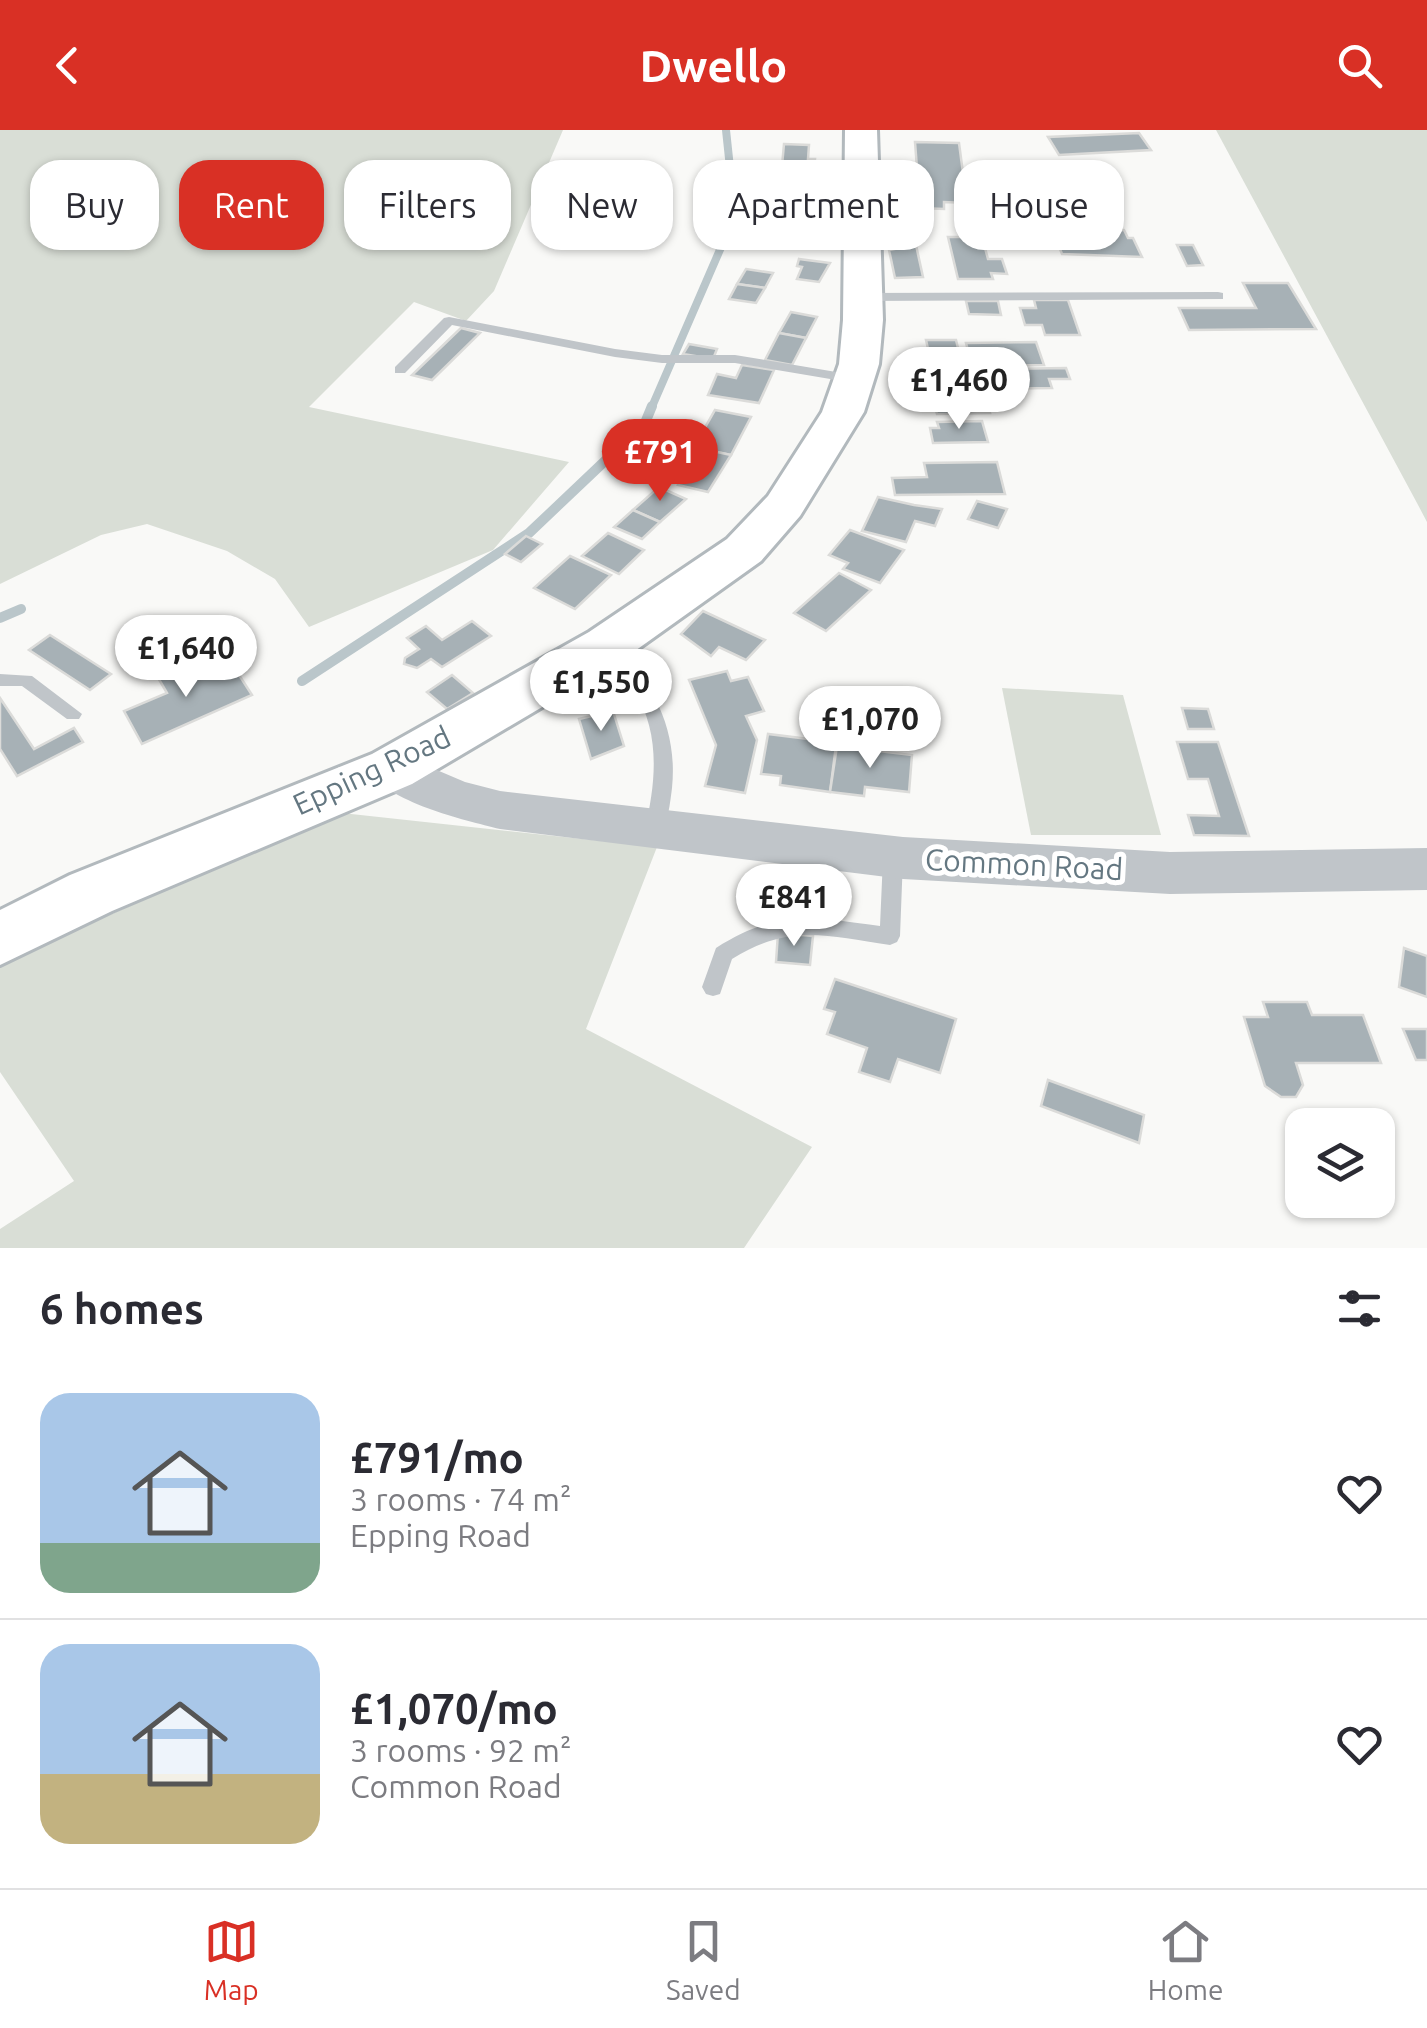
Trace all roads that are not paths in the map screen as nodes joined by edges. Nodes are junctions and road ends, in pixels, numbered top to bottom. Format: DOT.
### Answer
graph roads {
  1 [pos="861,130"];
  2 [pos="1218,296"];
  3 [pos="863,297"];
  4 [pos="400,370"];
  5 [pos="854,379"];
  6 [pos="607,645"];
  7 [pos="0,680"];
  8 [pos="73,714"];
  9 [pos="392,769"];
  10 [pos="655,830"];
  11 [pos="893,858"];
  12 [pos="1427,869"];
  13 [pos="0,938"];
  14 [pos="714,987"];
  1 -- 3 [label="main road, Epping Road"];
  2 -- 3 [label="lane"];
  3 -- 5 [label="main road, Epping Road"];
  4 -- 5 [label="lane"];
  5 -- 6 [label="main road, Epping Road"];
  6 -- 9 [label="main road, Epping Road"];
  6 -- 10 [label="lane"];
  7 -- 8 [label="lane"];
  9 -- 10 [label="street, Common Road"];
  9 -- 13 [label="main road, Epping Road"];
  10 -- 11 [label="street, Common Road"];
  11 -- 12 [label="street, Common Road"];
  11 -- 14 [label="lane"];
}
